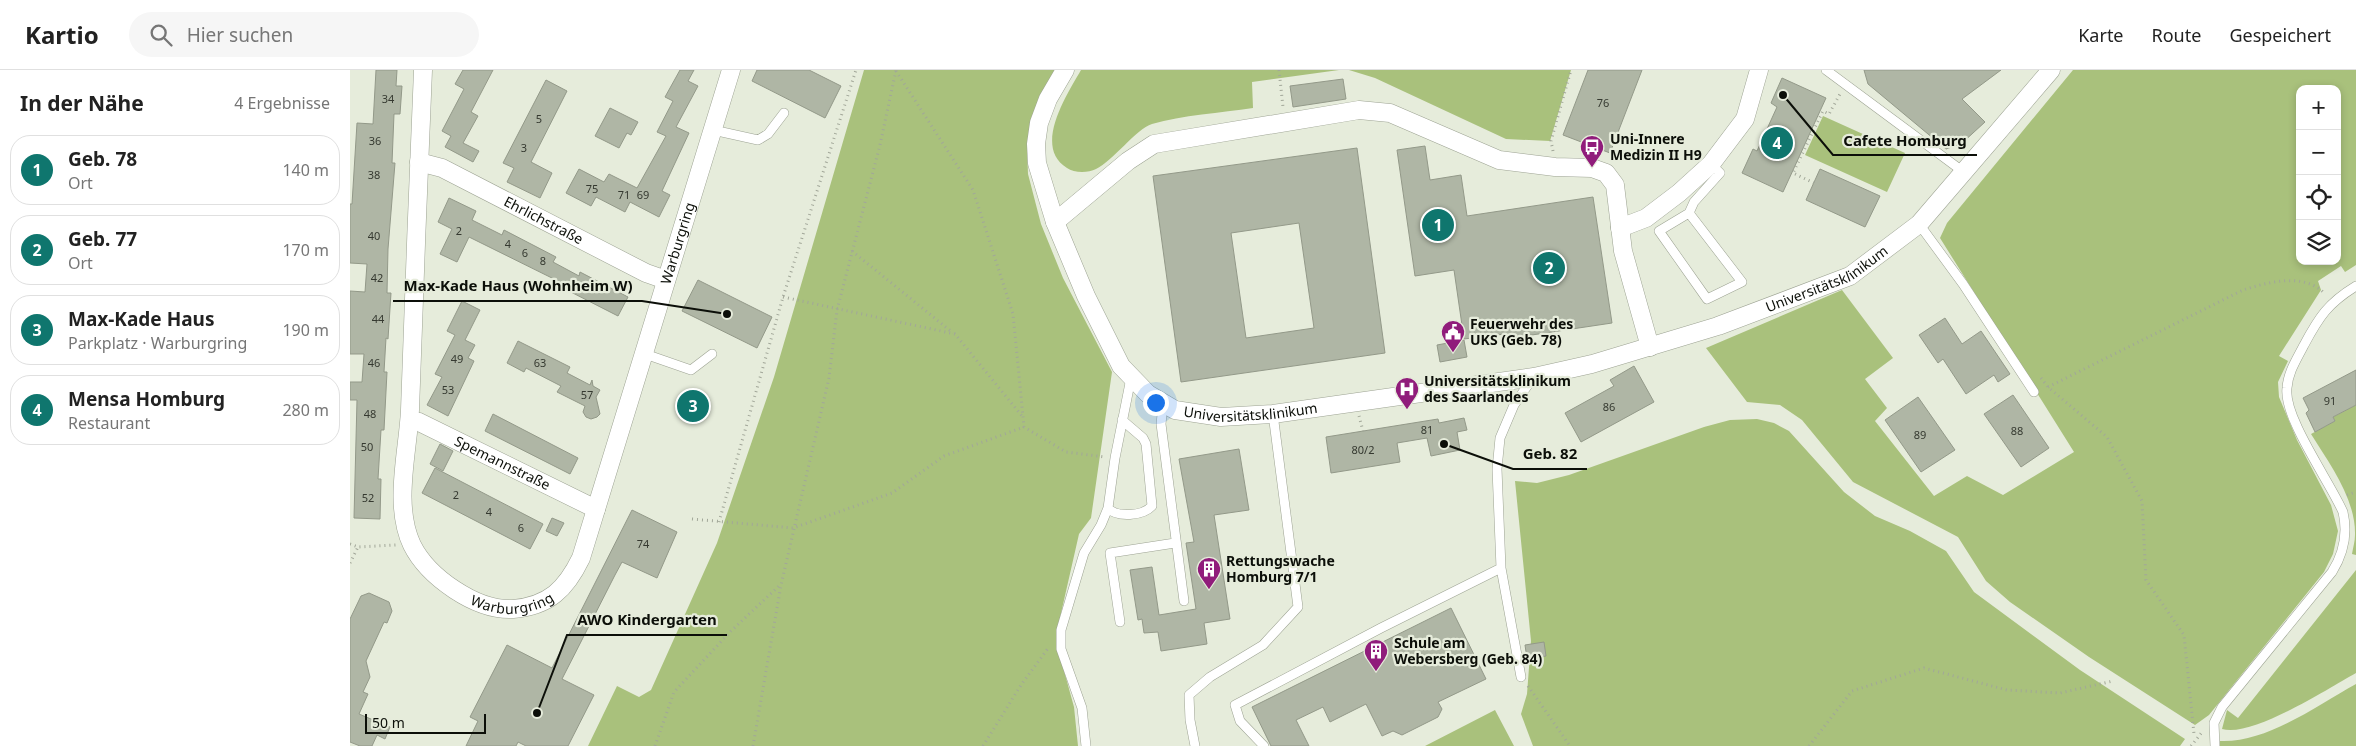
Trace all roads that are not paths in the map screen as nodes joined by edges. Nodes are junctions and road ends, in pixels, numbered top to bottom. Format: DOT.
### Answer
graph roads {
  1 [pos="423,70"];
  2 [pos="731,70"];
  3 [pos="1064,70"];
  4 [pos="1759,70"];
  5 [pos="1826,70"];
  6 [pos="2051,70"];
  7 [pos="784,112"];
  8 [pos="713,130"];
  9 [pos="419,162"];
  10 [pos="1711,164"];
  11 [pos="1965,173"];
  12 [pos="1689,213"];
  13 [pos="1055,222"];
  14 [pos="1919,224"];
  15 [pos="1620,228"];
  16 [pos="666,280"];
  17 [pos="2356,286"];
  18 [pos="1650,347"];
  19 [pos="645,354"];
  20 [pos="712,354"];
  21 [pos="1534,377"];
  22 [pos="1129,384"];
  23 [pos="2034,392"];
  24 [pos="1163,405"];
  25 [pos="1273,414"];
  26 [pos="1122,420"];
  27 [pos="410,421"];
  28 [pos="1108,508"];
  29 [pos="596,509"];
  30 [pos="1175,543"];
  31 [pos="1501,568"];
  32 [pos="1184,601"];
  33 [pos="1120,622"];
  34 [pos="1522,677"];
  35 [pos="1086,746"];
  36 [pos="1195,746"];
  37 [pos="1264,746"];
  38 [pos="2214,746"];
  1 -- 9 [label="street, Warburgring"];
  2 -- 8 [label="street, Warburgring"];
  3 -- 13 [label="street, Universitätsklinikum"];
  4 -- 10 [label="street"];
  5 -- 11 [label="lane"];
  6 -- 11 [label="street, Universitätsklinikum"];
  7 -- 8 [label="lane"];
  8 -- 16 [label="street, Warburgring"];
  9 -- 16 [label="street, Ehrlichstraße"];
  9 -- 27 [label="street, Warburgring"];
  10 -- 12 [label="lane"];
  10 -- 15 [label="street"];
  11 -- 14 [label="street, Universitätsklinikum"];
  12 -- 12 [label="lane"];
  13 -- 15 [label="street"];
  13 -- 22 [label="street, Universitätsklinikum"];
  14 -- 18 [label="street, Universitätsklinikum"];
  14 -- 23 [label="lane"];
  15 -- 18 [label="street"];
  16 -- 19 [label="street, Warburgring"];
  17 -- 38 [label="lane"];
  18 -- 21 [label="street, Universitätsklinikum"];
  19 -- 20 [label="lane"];
  19 -- 29 [label="street, Warburgring"];
  21 -- 25 [label="street, Universitätsklinikum"];
  21 -- 31 [label="lane"];
  22 -- 24 [label="street, Universitätsklinikum"];
  22 -- 26 [label="lane"];
  24 -- 25 [label="street, Universitätsklinikum"];
  24 -- 30 [label="lane"];
  25 -- 36 [label="lane"];
  26 -- 28 [label="lane"];
  26 -- 28 [label="lane"];
  27 -- 29 [label="street, Spemannstraße"];
  27 -- 29 [label="street, Warburgring"];
  28 -- 35 [label="lane"];
  30 -- 32 [label="lane"];
  30 -- 33 [label="lane"];
  31 -- 34 [label="lane"];
  31 -- 37 [label="lane"];
}
